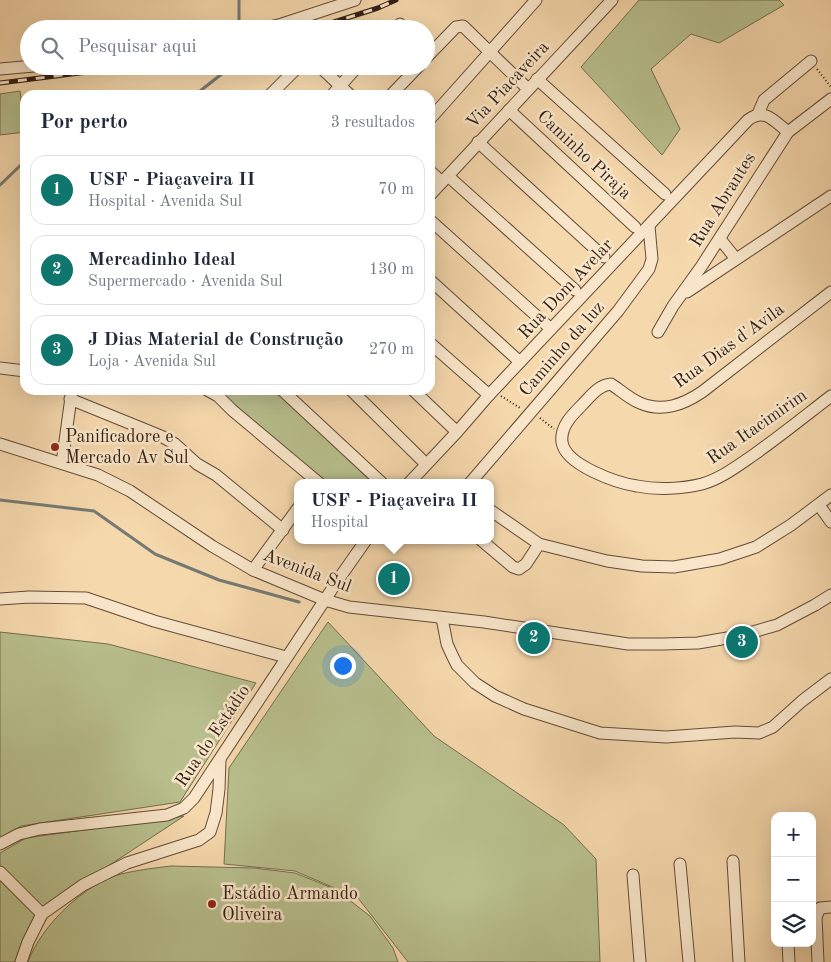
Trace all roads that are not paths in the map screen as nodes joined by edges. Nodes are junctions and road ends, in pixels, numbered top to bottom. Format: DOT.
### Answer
graph roads {
  1 [pos="355,0"];
  2 [pos="536,0"];
  3 [pos="612,0"];
  4 [pos="294,20"];
  5 [pos="435,49"];
  6 [pos="491,52"];
  7 [pos="811,61"];
  8 [pos="20,67"];
  9 [pos="0,69"];
  10 [pos="290,75"];
  11 [pos="329,75"];
  12 [pos="350,75"];
  13 [pos="410,75"];
  14 [pos="538,79"];
  15 [pos="341,86"];
  16 [pos="528,89"];
  17 [pos="275,90"];
  18 [pos="337,90"];
  19 [pos="345,90"];
  20 [pos="396,90"];
  21 [pos="831,99"];
  22 [pos="508,110"];
  23 [pos="435,113"];
  24 [pos="753,117"];
  25 [pos="788,132"];
  26 [pos="478,142"];
  27 [pos="435,174"];
  28 [pos="445,179"];
  29 [pos="435,190"];
  30 [pos="666,194"];
  31 [pos="831,196"];
  32 [pos="435,225"];
  33 [pos="649,226"];
  34 [pos="635,227"];
  35 [pos="720,239"];
  36 [pos="604,257"];
  37 [pos="736,259"];
  38 [pos="435,285"];
  39 [pos="575,290"];
  40 [pos="831,292"];
  41 [pos="682,295"];
  42 [pos="551,329"];
  43 [pos="658,332"];
  44 [pos="435,347"];
  45 [pos="520,362"];
  46 [pos="0,368"];
  47 [pos="20,370"];
  48 [pos="71,395"];
  49 [pos="219,395"];
  50 [pos="287,395"];
  51 [pos="356,395"];
  52 [pos="418,395"];
  53 [pos="489,395"];
  54 [pos="831,396"];
  55 [pos="569,418"];
  56 [pos="457,432"];
  57 [pos="0,444"];
  58 [pos="62,463"];
  59 [pos="426,464"];
  60 [pos="313,479"];
  61 [pos="378,479"];
  62 [pos="413,479"];
  63 [pos="473,479"];
  64 [pos="831,495"];
  65 [pos="818,505"];
  66 [pos="494,513"];
  67 [pos="294,514"];
  68 [pos="831,522"];
  69 [pos="283,530"];
  70 [pos="363,544"];
  71 [pos="486,544"];
  72 [pos="539,544"];
  73 [pos="253,570"];
  74 [pos="831,595"];
  75 [pos="0,599"];
  76 [pos="325,600"];
  77 [pos="442,618"];
  78 [pos="286,658"];
  79 [pos="831,679"];
  80 [pos="220,760"];
  81 [pos="0,844"];
  82 [pos="733,861"];
  83 [pos="680,864"];
  84 [pos="0,872"];
  85 [pos="633,875"];
  86 [pos="831,907"];
  87 [pos="42,914"];
  88 [pos="788,947"];
  89 [pos="21,962"];
  90 [pos="640,962"];
  91 [pos="688,962"];
  92 [pos="739,962"];
  93 [pos="789,962"];
  94 [pos="818,962"];
  1 -- 4 [label="street"];
  2 -- 6 [label="street"];
  3 -- 14 [label="street, Via Piacaveira"];
  5 -- 6 [label="street"];
  6 -- 16 [label="street"];
  6 -- 23 [label="street"];
  7 -- 24 [label="street, Rua Dom Avelar"];
  8 -- 9 [label="street"];
  10 -- 17 [label="street"];
  11 -- 15 [label="street"];
  12 -- 15 [label="street"];
  13 -- 20 [label="street"];
  14 -- 16 [label="street, Via Piacaveira"];
  14 -- 30 [label="street"];
  15 -- 18 [label="street"];
  15 -- 19 [label="street"];
  16 -- 22 [label="street, Via Piacaveira"];
  21 -- 25 [label="street, Rua Abrantes"];
  22 -- 26 [label="street, Via Piacaveira"];
  22 -- 34 [label="street, Caminho Piraja"];
  24 -- 25 [label="street"];
  24 -- 33 [label="street, Rua Dom Avelar"];
  25 -- 35 [label="street, Rua Abrantes"];
  26 -- 28 [label="street, Via Piacaveira"];
  26 -- 36 [label="street"];
  27 -- 28 [label="street"];
  28 -- 29 [label="street, Via Piacaveira"];
  28 -- 39 [label="street"];
  31 -- 37 [label="street"];
  32 -- 42 [label="street"];
  33 -- 42 [label="street, Rua Dom Avelar"];
  33 -- 63 [label="street, Caminho da luz"];
  35 -- 37 [label="street"];
  35 -- 41 [label="street, Rua Abrantes"];
  37 -- 41 [label="street"];
  38 -- 45 [label="street"];
  40 -- 55 [label="street, Rua Dias d'Avila"];
  41 -- 43 [label="street, Rua Abrantes"];
  42 -- 45 [label="street, Rua Dom Avelar"];
  44 -- 53 [label="street"];
  45 -- 53 [label="street, Rua Dom Avelar"];
  46 -- 47 [label="street"];
  48 -- 58 [label="street"];
  48 -- 69 [label="street"];
  49 -- 60 [label="street"];
  50 -- 61 [label="street"];
  51 -- 59 [label="street"];
  52 -- 56 [label="street"];
  53 -- 56 [label="street, Rua Dom Avelar"];
  54 -- 55 [label="street, Rua Itacimirim"];
  56 -- 59 [label="street, Rua Dom Avelar"];
  57 -- 58 [label="street, Avenida Sul"];
  58 -- 73 [label="street, Avenida Sul"];
  59 -- 62 [label="street, Rua Dom Avelar"];
  64 -- 65 [label="street"];
  65 -- 68 [label="street"];
  65 -- 72 [label="street"];
  66 -- 72 [label="street"];
  67 -- 69 [label="street"];
  69 -- 73 [label="street"];
  70 -- 76 [label="street, Rua do Estádio"];
  71 -- 72 [label="street"];
  73 -- 76 [label="street, Avenida Sul"];
  74 -- 77 [label="street, Avenida Sul"];
  75 -- 78 [label="street"];
  76 -- 77 [label="street, Avenida Sul"];
  76 -- 78 [label="street, Rua do Estádio"];
  77 -- 79 [label="street"];
  78 -- 80 [label="street, Rua do Estádio"];
  80 -- 81 [label="street, Rua do Estádio"];
  80 -- 87 [label="street"];
  82 -- 92 [label="street"];
  83 -- 91 [label="street"];
  84 -- 87 [label="street"];
  85 -- 90 [label="street"];
  86 -- 94 [label="street"];
  87 -- 89 [label="street"];
  88 -- 93 [label="street"];
}
